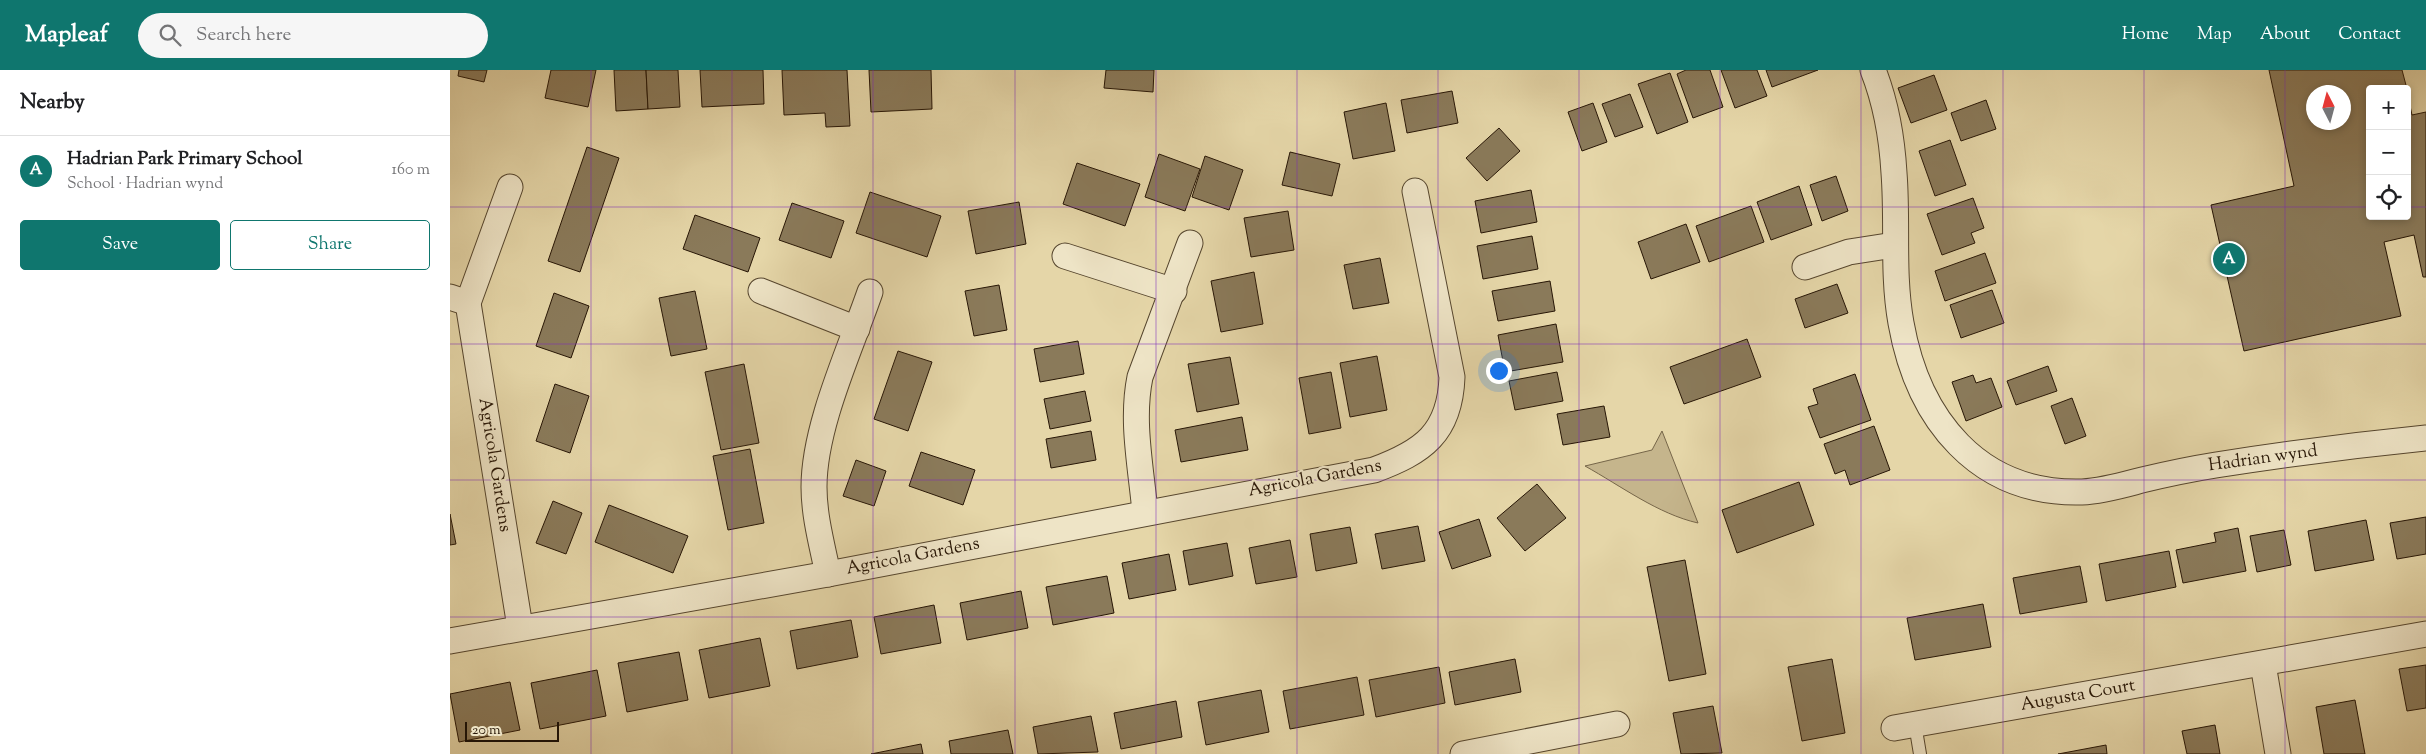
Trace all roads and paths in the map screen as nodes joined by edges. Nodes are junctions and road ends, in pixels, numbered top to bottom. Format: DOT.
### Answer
graph roads {
  1 [pos="1874,70"];
  2 [pos="510,187"];
  3 [pos="1415,191"];
  4 [pos="1190,243"];
  5 [pos="1894,245"];
  6 [pos="1065,256"];
  7 [pos="1806,267"];
  8 [pos="761,291"];
  9 [pos="1174,291"];
  10 [pos="870,292"];
  11 [pos="459,300"];
  12 [pos="857,329"];
  13 [pos="2426,438"];
  14 [pos="1146,512"];
  15 [pos="828,574"];
  16 [pos="520,627"];
  17 [pos="2426,634"];
  18 [pos="450,641"];
  19 [pos="2263,664"];
  20 [pos="1616,724"];
  21 [pos="1904,726"];
  22 [pos="1463,754"];
  23 [pos="1920,754"];
  24 [pos="2278,754"];
  1 -- 5 [label="street"];
  2 -- 11 [label="street, Agricola Gardens"];
  3 -- 14 [label="street, Agricola Gardens"];
  4 -- 9 [label="street"];
  5 -- 7 [label="street"];
  5 -- 13 [label="street, Hadrian wynd"];
  6 -- 9 [label="street"];
  8 -- 12 [label="street"];
  9 -- 14 [label="street"];
  10 -- 12 [label="street, Agricola Gardens"];
  11 -- 16 [label="street, Agricola Gardens"];
  12 -- 15 [label="street, Agricola Gardens"];
  14 -- 15 [label="street, Agricola Gardens"];
  15 -- 16 [label="street, Agricola Gardens"];
  16 -- 18 [label="street, Agricola Gardens"];
  17 -- 19 [label="street, Augusta Court"];
  19 -- 21 [label="street, Augusta Court"];
  19 -- 24 [label="street"];
  20 -- 22 [label="street"];
  21 -- 23 [label="lane"];
}
